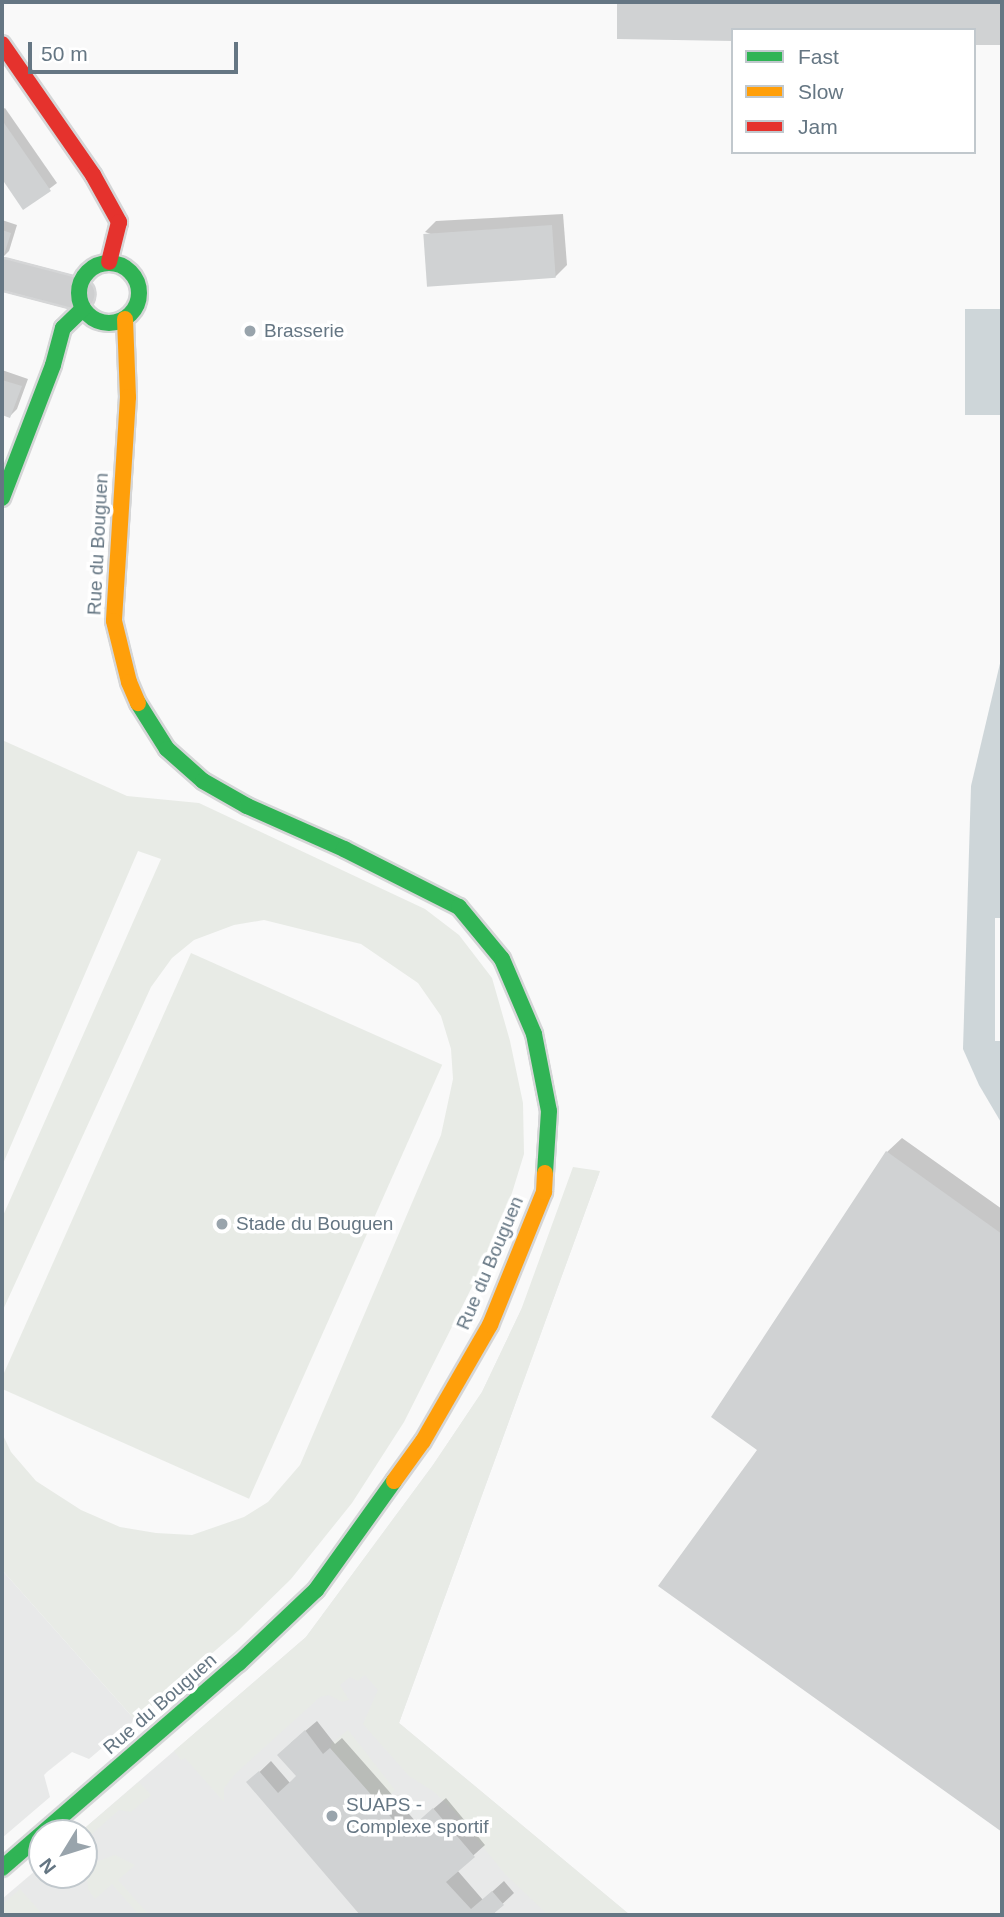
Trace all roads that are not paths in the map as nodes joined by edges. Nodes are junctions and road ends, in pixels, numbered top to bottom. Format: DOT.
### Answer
graph roads {
  1 [pos="2,44"];
  2 [pos="109,262"];
  3 [pos="2,274"];
  4 [pos="81,301"];
  5 [pos="125,319"];
  6 [pos="2,498"];
  7 [pos="2,1868"];
  1 -- 2 [label="street"];
  2 -- 4 [label="street"];
  2 -- 5 [label="street"];
  3 -- 4 [label="street"];
  4 -- 5 [label="street"];
  4 -- 6 [label="street"];
  5 -- 7 [label="street, Rue du Bouguen"];
}
